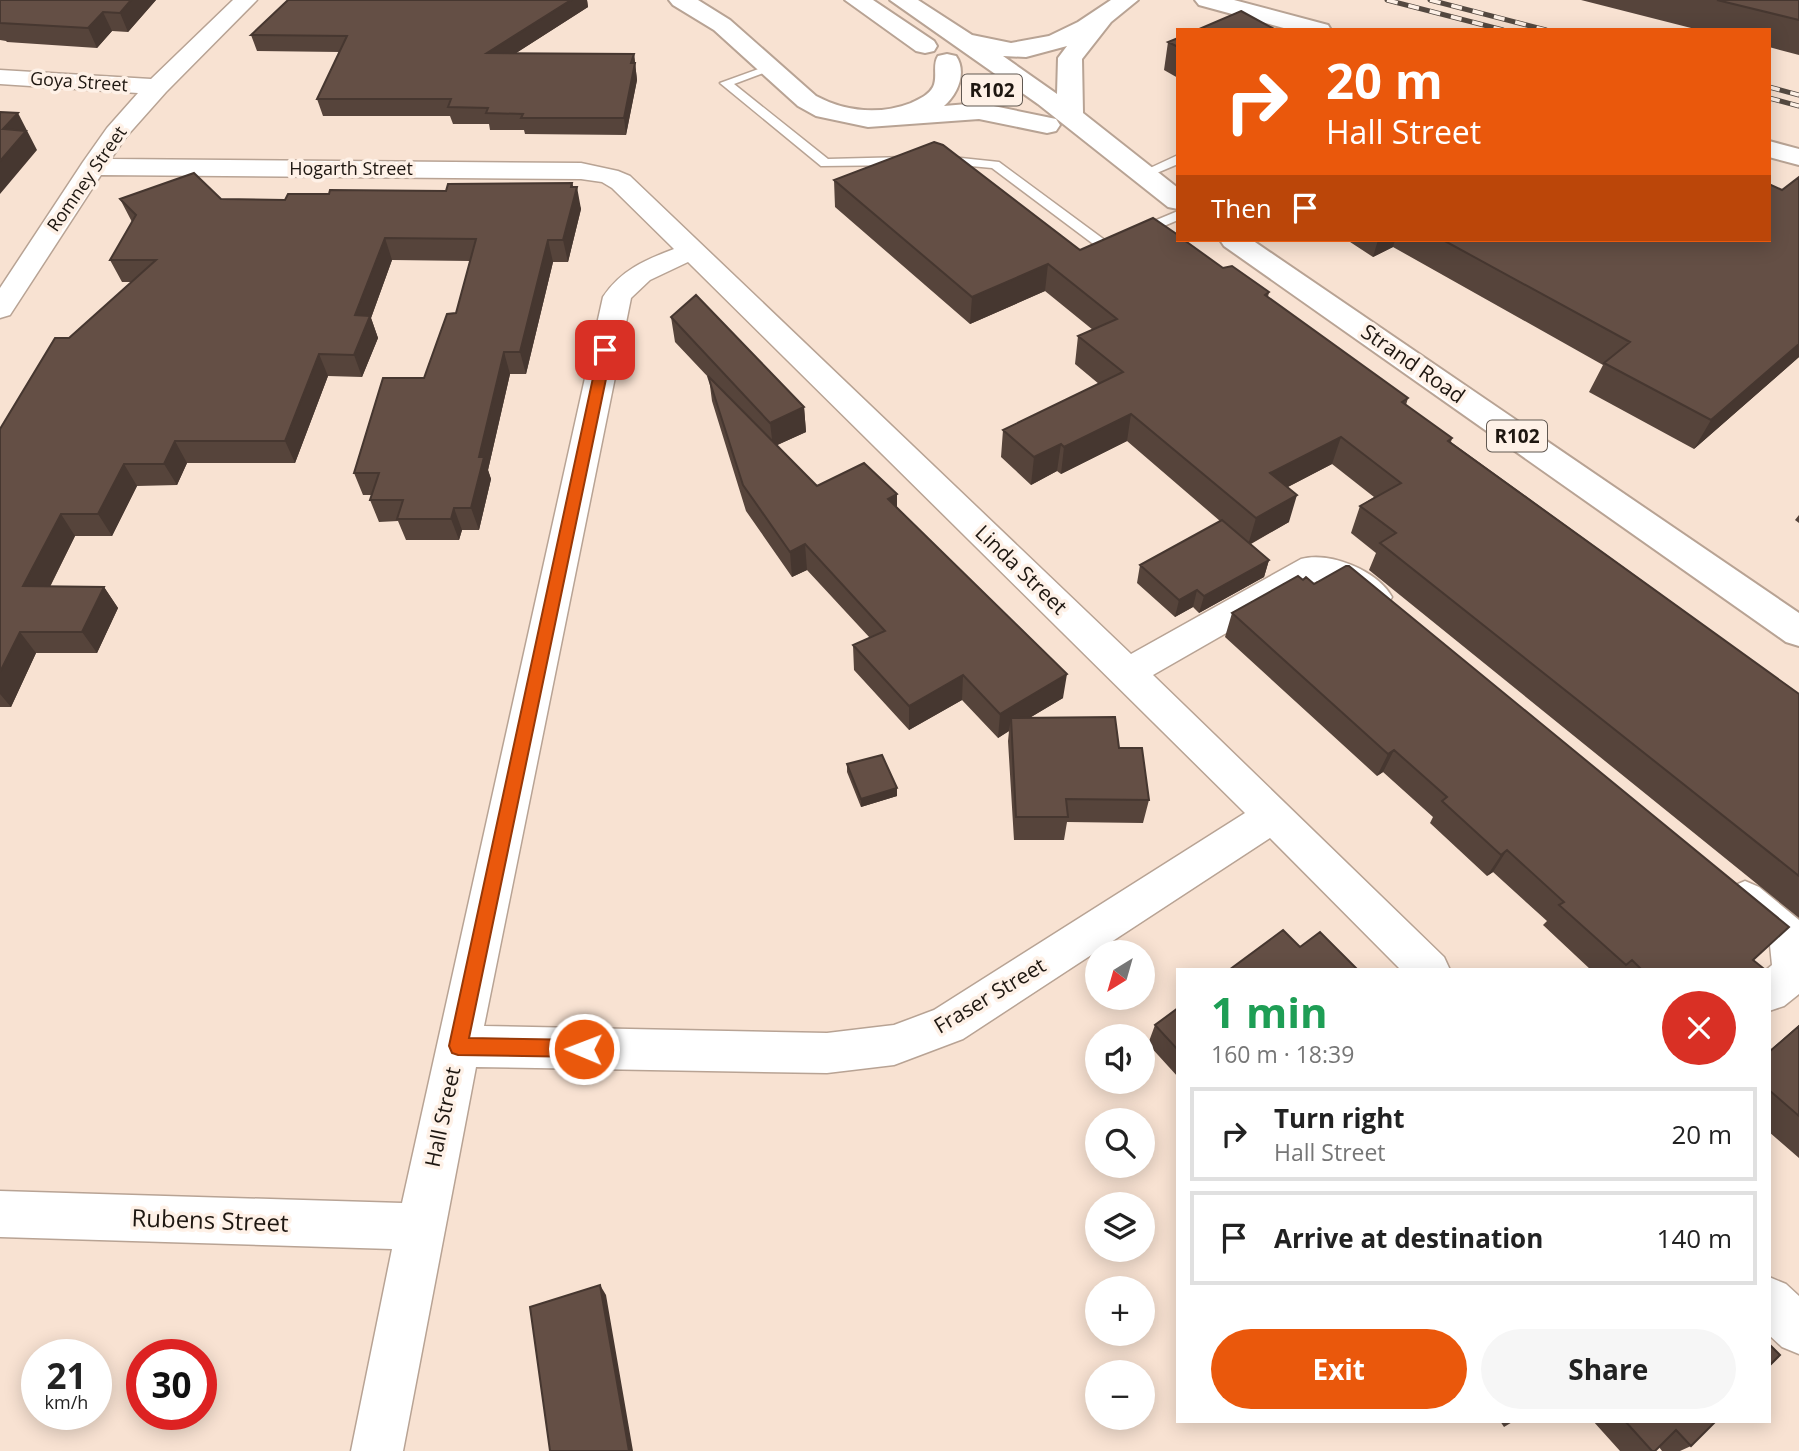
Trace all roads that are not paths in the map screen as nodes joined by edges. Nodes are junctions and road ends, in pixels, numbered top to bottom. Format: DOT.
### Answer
graph roads {
  1 [pos="246,0"];
  2 [pos="681,0"];
  3 [pos="857,0"];
  4 [pos="902,0"];
  5 [pos="1126,0"];
  6 [pos="1207,0"];
  7 [pos="1100,20"];
  8 [pos="1266,23"];
  9 [pos="1304,28"];
  10 [pos="961,39"];
  11 [pos="947,61"];
  12 [pos="771,68"];
  13 [pos="969,75"];
  14 [pos="0,77"];
  15 [pos="158,87"];
  16 [pos="992,89"];
  17 [pos="902,116"];
  18 [pos="1059,120"];
  19 [pos="1771,150"];
  20 [pos="1799,158"];
  21 [pos="1176,160"];
  22 [pos="92,167"];
  23 [pos="1138,173"];
  24 [pos="609,176"];
  25 [pos="1176,200"];
  26 [pos="1176,216"];
  27 [pos="1237,242"];
  28 [pos="692,251"];
  29 [pos="0,309"];
  30 [pos="1405,621"];
  31 [pos="1799,632"];
  32 [pos="1128,673"];
  33 [pos="1272,816"];
  34 [pos="1718,877"];
  35 [pos="1427,968"];
  36 [pos="1771,990"];
  37 [pos="458,1046"];
  38 [pos="0,1214"];
  39 [pos="420,1227"];
  40 [pos="1771,1303"];
  41 [pos="1799,1330"];
  42 [pos="377,1451"];
  1 -- 15 [label="street, Romney Street"];
  2 -- 12 [label="main road"];
  3 -- 11 [label="main road, R102"];
  4 -- 10 [label="main road, R102"];
  5 -- 7 [label="main road"];
  6 -- 8 [label="main road"];
  7 -- 10 [label="main road"];
  7 -- 18 [label="main road"];
  8 -- 9 [label="main road"];
  10 -- 18 [label="main road, R102"];
  11 -- 13 [label="main road, R102"];
  11 -- 17 [label="main road"];
  12 -- 17 [label="main road"];
  12 -- 26 [label="lane"];
  14 -- 15 [label="street, Goya Street"];
  15 -- 22 [label="street, Romney Street"];
  16 -- 18 [label="main road, R102"];
  17 -- 18 [label="main road"];
  18 -- 23 [label="main road, R102"];
  19 -- 20 [label="main road"];
  21 -- 23 [label="lane"];
  22 -- 24 [label="street, Hogarth Street"];
  22 -- 29 [label="street, Romney Street"];
  23 -- 25 [label="main road, R102"];
  24 -- 28 [label="street, Linda Street"];
  27 -- 31 [label="main road, Strand Road / R102"];
  28 -- 32 [label="street, Linda Street"];
  28 -- 37 [label="street, Hall Street"];
  30 -- 32 [label="street"];
  32 -- 33 [label="street, Linda Street"];
  33 -- 35 [label="street, Linda Street"];
  33 -- 37 [label="street, Fraser Street"];
  34 -- 36 [label="street"];
  37 -- 39 [label="street, Hall Street"];
  38 -- 39 [label="street, Rubens Street"];
  39 -- 42 [label="street, Hall Street"];
  40 -- 41 [label="street"];
}
